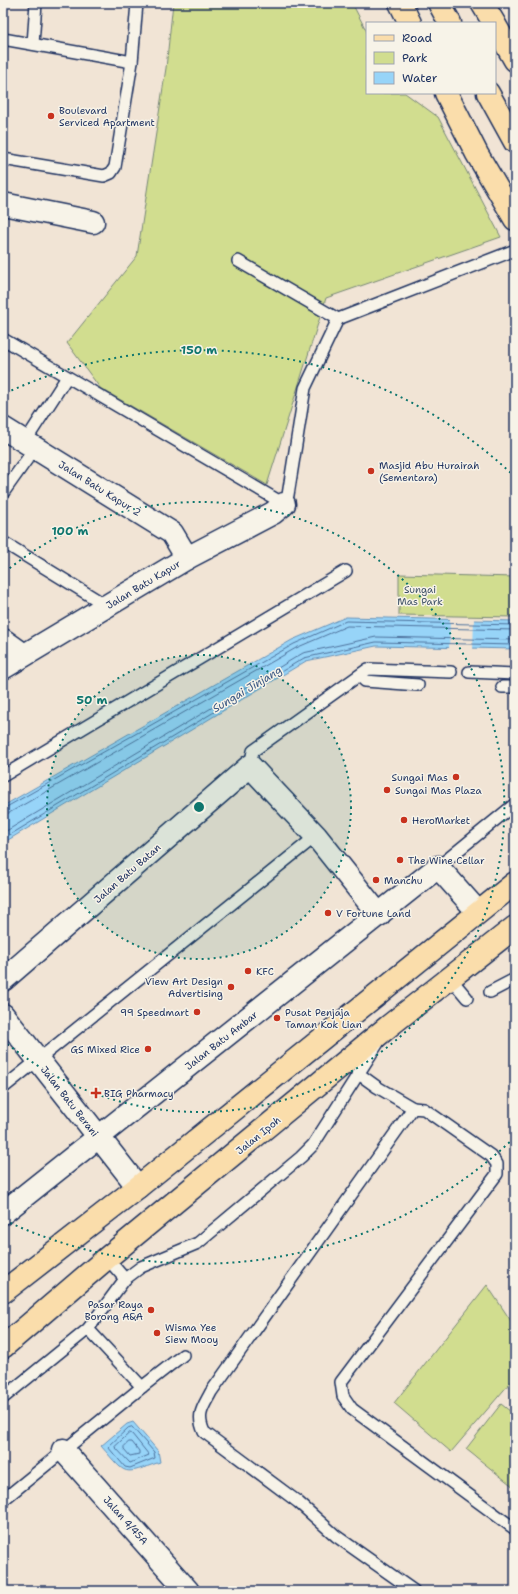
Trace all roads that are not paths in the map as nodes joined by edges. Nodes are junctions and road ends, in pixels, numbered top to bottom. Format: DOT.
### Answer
graph roads {
  1 [pos="36,3"];
  2 [pos="137,3"];
  3 [pos="400,3"];
  4 [pos="439,3"];
  5 [pos="482,3"];
  6 [pos="410,22"];
  7 [pos="449,22"];
  8 [pos="493,22"];
  9 [pos="496,27"];
  10 [pos="3,39"];
  11 [pos="33,44"];
  12 [pos="515,60"];
  13 [pos="132,62"];
  14 [pos="447,94"];
  15 [pos="489,94"];
  16 [pos="515,142"];
  17 [pos="3,159"];
  18 [pos="3,204"];
  19 [pos="515,218"];
  20 [pos="92,222"];
  21 [pos="515,250"];
  22 [pos="238,261"];
  23 [pos="338,319"];
  24 [pos="3,339"];
  25 [pos="67,377"];
  26 [pos="3,428"];
  27 [pos="30,445"];
  28 [pos="3,493"];
  29 [pos="284,504"];
  30 [pos="3,542"];
  31 [pos="187,558"];
  32 [pos="346,571"];
  33 [pos="107,606"];
  34 [pos="3,640"];
  35 [pos="24,655"];
  36 [pos="3,668"];
  37 [pos="451,672"];
  38 [pos="469,672"];
  39 [pos="363,673"];
  40 [pos="515,674"];
  41 [pos="418,685"];
  42 [pos="502,687"];
  43 [pos="515,687"];
  44 [pos="250,766"];
  45 [pos="3,776"];
  46 [pos="515,804"];
  47 [pos="316,836"];
  48 [pos="438,867"];
  49 [pos="515,883"];
  50 [pos="478,912"];
  51 [pos="379,915"];
  52 [pos="515,927"];
  53 [pos="450,979"];
  54 [pos="515,979"];
  55 [pos="3,980"];
  56 [pos="490,992"];
  57 [pos="467,998"];
  58 [pos="3,1015"];
  59 [pos="389,1026"];
  60 [pos="38,1060"];
  61 [pos="359,1074"];
  62 [pos="3,1088"];
  63 [pos="413,1108"];
  64 [pos="99,1137"];
  65 [pos="138,1187"];
  66 [pos="3,1213"];
  67 [pos="107,1258"];
  68 [pos="125,1279"];
  69 [pos="3,1292"];
  70 [pos="88,1329"];
  71 [pos="3,1347"];
  72 [pos="183,1355"];
  73 [pos="142,1387"];
  74 [pos="3,1398"];
  75 [pos="63,1450"];
  76 [pos="3,1500"];
  77 [pos="515,1529"];
  78 [pos="188,1591"];
  79 [pos="414,1591"];
  1 -- 11 [label="lane"];
  2 -- 13 [label="lane"];
  3 -- 6 [label="main road"];
  4 -- 7 [label="main road"];
  5 -- 8 [label="main road"];
  9 -- 12 [label="main road"];
  10 -- 11 [label="lane"];
  11 -- 13 [label="lane"];
  13 -- 17 [label="lane"];
  14 -- 19 [label="main road"];
  15 -- 16 [label="main road"];
  18 -- 20 [label="street"];
  21 -- 23 [label="lane"];
  22 -- 23 [label="lane"];
  23 -- 29 [label="lane"];
  24 -- 25 [label="lane"];
  25 -- 27 [label="lane"];
  25 -- 29 [label="lane"];
  26 -- 27 [label="street, Jalan Batu Kapur 2"];
  27 -- 28 [label="lane"];
  27 -- 31 [label="street, Jalan Batu Kapur 2"];
  29 -- 31 [label="street, Jalan Batu Kapur"];
  30 -- 33 [label="lane"];
  31 -- 33 [label="street, Jalan Batu Kapur"];
  32 -- 45 [label="lane"];
  33 -- 35 [label="street, Jalan Batu Kapur"];
  34 -- 35 [label="street"];
  35 -- 36 [label="street, Jalan Batu Kapur"];
  37 -- 39 [label="lane"];
  38 -- 40 [label="lane"];
  39 -- 41 [label="lane"];
  39 -- 44 [label="lane"];
  42 -- 43 [label="lane"];
  44 -- 47 [label="street"];
  44 -- 55 [label="street, Jalan Batu Batan"];
  46 -- 48 [label="lane"];
  47 -- 51 [label="street"];
  47 -- 60 [label="lane"];
  48 -- 50 [label="street"];
  48 -- 51 [label="street, Jalan Batu Ambar"];
  49 -- 50 [label="main road"];
  50 -- 65 [label="main road"];
  51 -- 64 [label="street, Jalan Batu Ambar"];
  52 -- 53 [label="main road, Jalan Ipoh"];
  53 -- 57 [label="lane"];
  53 -- 59 [label="main road, Jalan Ipoh"];
  54 -- 56 [label="lane"];
  58 -- 60 [label="street, Jalan Batu Berani"];
  59 -- 61 [label="lane"];
  59 -- 67 [label="main road, Jalan Ipoh"];
  60 -- 62 [label="lane"];
  60 -- 64 [label="street, Jalan Batu Berani"];
  61 -- 63 [label="lane"];
  61 -- 68 [label="lane"];
  63 -- 77 [label="lane"];
  63 -- 79 [label="lane"];
  64 -- 65 [label="street, Jalan Batu Berani"];
  64 -- 66 [label="street, Jalan Batu Ambar"];
  65 -- 69 [label="main road"];
  67 -- 68 [label="lane"];
  67 -- 71 [label="main road, Jalan Ipoh"];
  68 -- 70 [label="lane"];
  70 -- 73 [label="lane"];
  70 -- 74 [label="lane"];
  72 -- 73 [label="lane"];
  73 -- 75 [label="lane"];
  75 -- 76 [label="lane"];
  75 -- 78 [label="street, Jalan 4/45A"];
}
